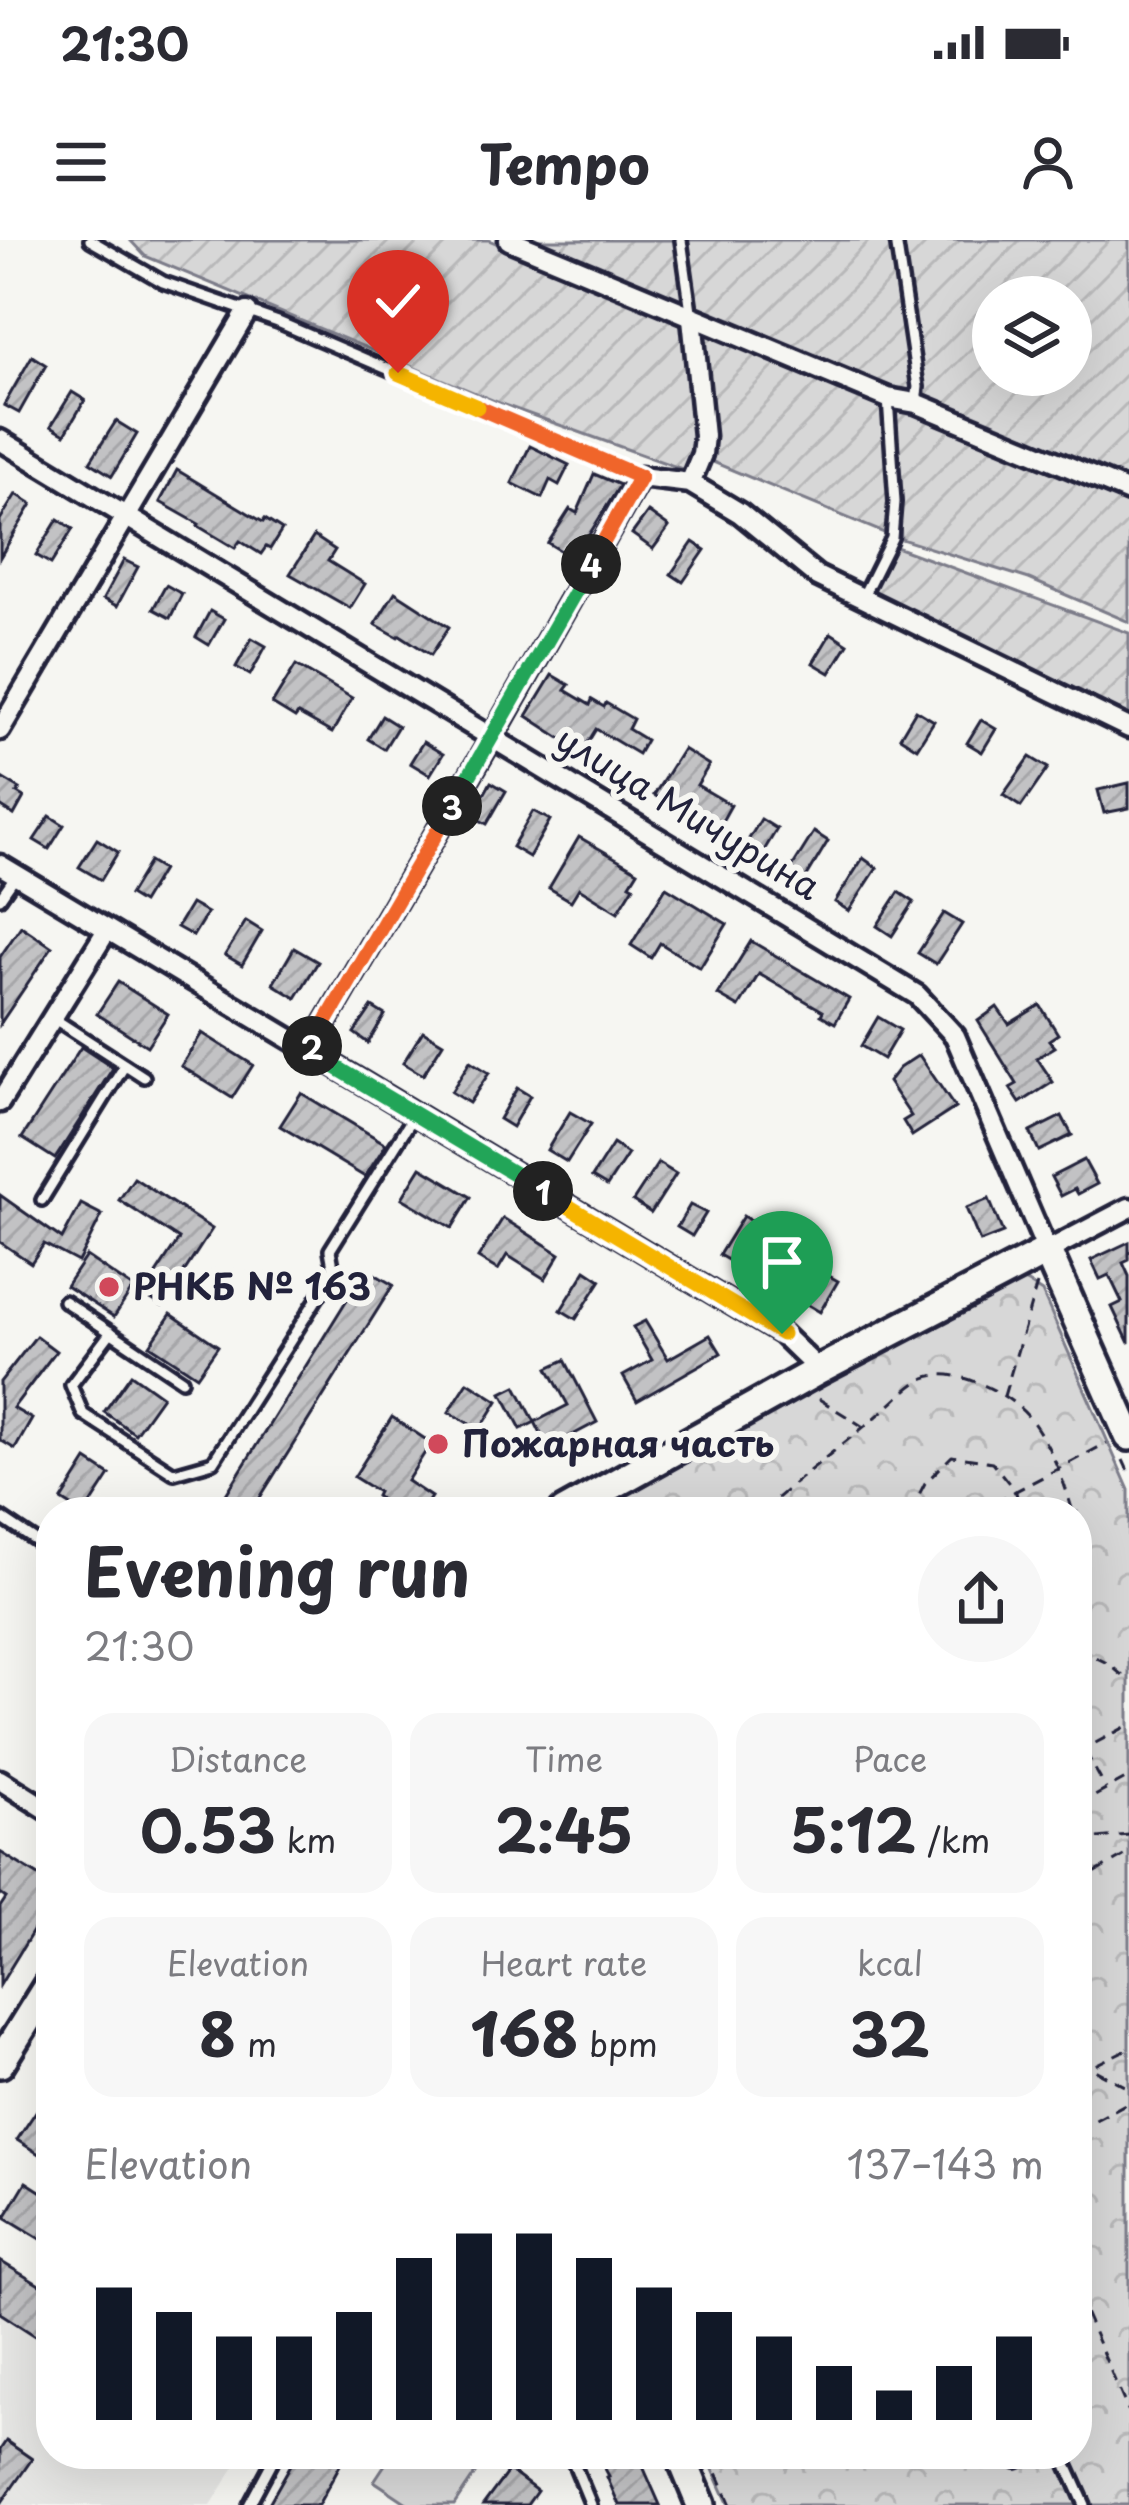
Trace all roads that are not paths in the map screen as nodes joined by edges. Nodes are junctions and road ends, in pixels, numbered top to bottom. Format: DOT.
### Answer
graph roads {
  1 [pos="90,240"];
  2 [pos="508,240"];
  3 [pos="681,240"];
  4 [pos="896,240"];
  5 [pos="248,313"];
  6 [pos="692,318"];
  7 [pos="888,398"];
  8 [pos="916,404"];
  9 [pos="0,440"];
  10 [pos="640,477"];
  11 [pos="690,483"];
  12 [pos="1129,492"];
  13 [pos="125,517"];
  14 [pos="862,598"];
  15 [pos="1129,728"];
  16 [pos="0,730"];
  17 [pos="493,736"];
  18 [pos="8,870"];
  19 [pos="0,898"];
  20 [pos="107,930"];
  21 [pos="53,1018"];
  22 [pos="309,1051"];
  23 [pos="124,1064"];
  24 [pos="144,1077"];
  25 [pos="0,1102"];
  26 [pos="416,1114"];
  27 [pos="42,1200"];
  28 [pos="1129,1208"];
  29 [pos="1047,1251"];
  30 [pos="64,1301"];
  31 [pos="111,1332"];
  32 [pos="182,1380"];
  33 [pos="818,1384"];
  34 [pos="1128,1434"];
  35 [pos="594,1497"];
  36 [pos="0,1517"];
  37 [pos="36,1541"];
  38 [pos="0,1780"];
  39 [pos="36,1803"];
  40 [pos="36,2006"];
  41 [pos="0,2062"];
  42 [pos="268,2469"];
  43 [pos="575,2469"];
  44 [pos="686,2469"];
  45 [pos="1068,2469"];
  46 [pos="249,2505"];
  47 [pos="591,2505"];
  48 [pos="701,2505"];
  49 [pos="1084,2505"];
  1 -- 5 [label="lane"];
  2 -- 6 [label="street"];
  3 -- 6 [label="lane"];
  4 -- 8 [label="lane"];
  5 -- 10 [label="lane"];
  5 -- 13 [label="street"];
  6 -- 7 [label="street"];
  6 -- 11 [label="street"];
  7 -- 8 [label="street"];
  7 -- 14 [label="lane"];
  8 -- 12 [label="street"];
  9 -- 13 [label="street, улица Мичурина"];
  10 -- 11 [label="street"];
  10 -- 17 [label="street"];
  11 -- 14 [label="street"];
  13 -- 16 [label="street"];
  13 -- 17 [label="street, улица Мичурина"];
  14 -- 15 [label="street"];
  17 -- 22 [label="street"];
  17 -- 29 [label="street, улица Мичурина"];
  18 -- 19 [label="lane"];
  18 -- 20 [label="street"];
  20 -- 21 [label="street"];
  20 -- 22 [label="street"];
  21 -- 23 [label="lane"];
  21 -- 25 [label="street"];
  22 -- 26 [label="street"];
  23 -- 24 [label="lane"];
  23 -- 27 [label="lane"];
  26 -- 31 [label="lane"];
  26 -- 33 [label="street"];
  28 -- 29 [label="street"];
  29 -- 33 [label="main road"];
  29 -- 34 [label="main road, улица Мичурина"];
  30 -- 31 [label="lane"];
  31 -- 32 [label="lane"];
  33 -- 35 [label="main road"];
  36 -- 37 [label="lane"];
  38 -- 39 [label="street"];
  40 -- 41 [label="main road"];
  42 -- 46 [label="lane"];
  43 -- 47 [label="lane"];
  44 -- 48 [label="main road"];
  45 -- 49 [label="lane"];
}
